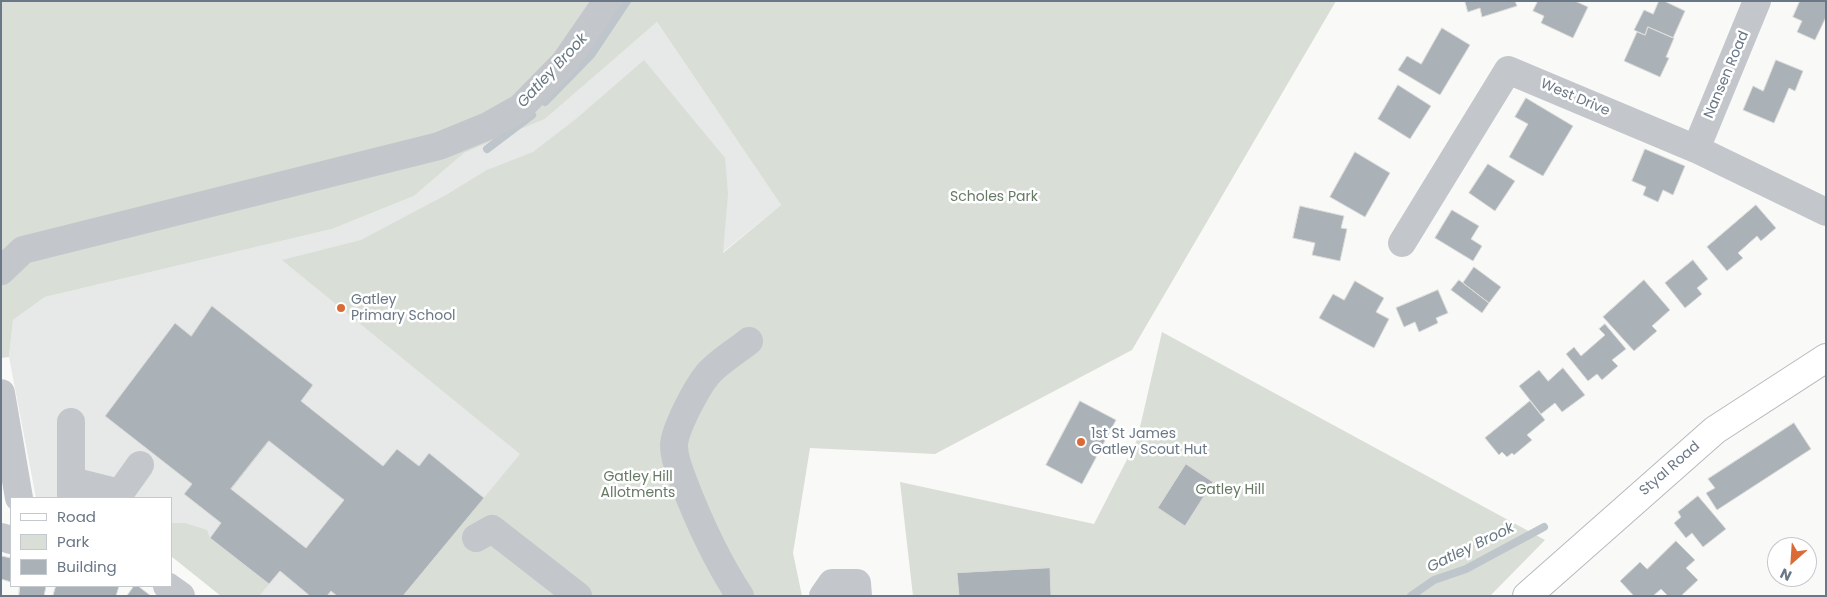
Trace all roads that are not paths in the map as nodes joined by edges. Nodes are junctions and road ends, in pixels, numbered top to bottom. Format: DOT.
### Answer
graph roads {
  1 [pos="608,1"];
  2 [pos="1757,1"];
  3 [pos="1696,149"];
  4 [pos="1826,212"];
  5 [pos="1402,243"];
  6 [pos="1,271"];
  7 [pos="749,341"];
  8 [pos="1826,358"];
  9 [pos="1,393"];
  10 [pos="71,422"];
  11 [pos="140,465"];
  12 [pos="72,490"];
  13 [pos="19,497"];
  14 [pos="476,538"];
  15 [pos="169,587"];
  16 [pos="181,596"];
  17 [pos="578,596"];
  18 [pos="740,596"];
  19 [pos="824,596"];
  20 [pos="858,596"];
  21 [pos="1527,596"];
  1 -- 6 [label="street"];
  2 -- 3 [label="street, Nansen Road"];
  3 -- 4 [label="street, West Drive"];
  3 -- 5 [label="street, West Drive"];
  7 -- 18 [label="street"];
  8 -- 21 [label="main road, Styal Road"];
  9 -- 13 [label="street"];
  10 -- 12 [label="street"];
  11 -- 12 [label="street"];
  14 -- 17 [label="street"];
  15 -- 16 [label="street"];
  19 -- 20 [label="street"];
}
